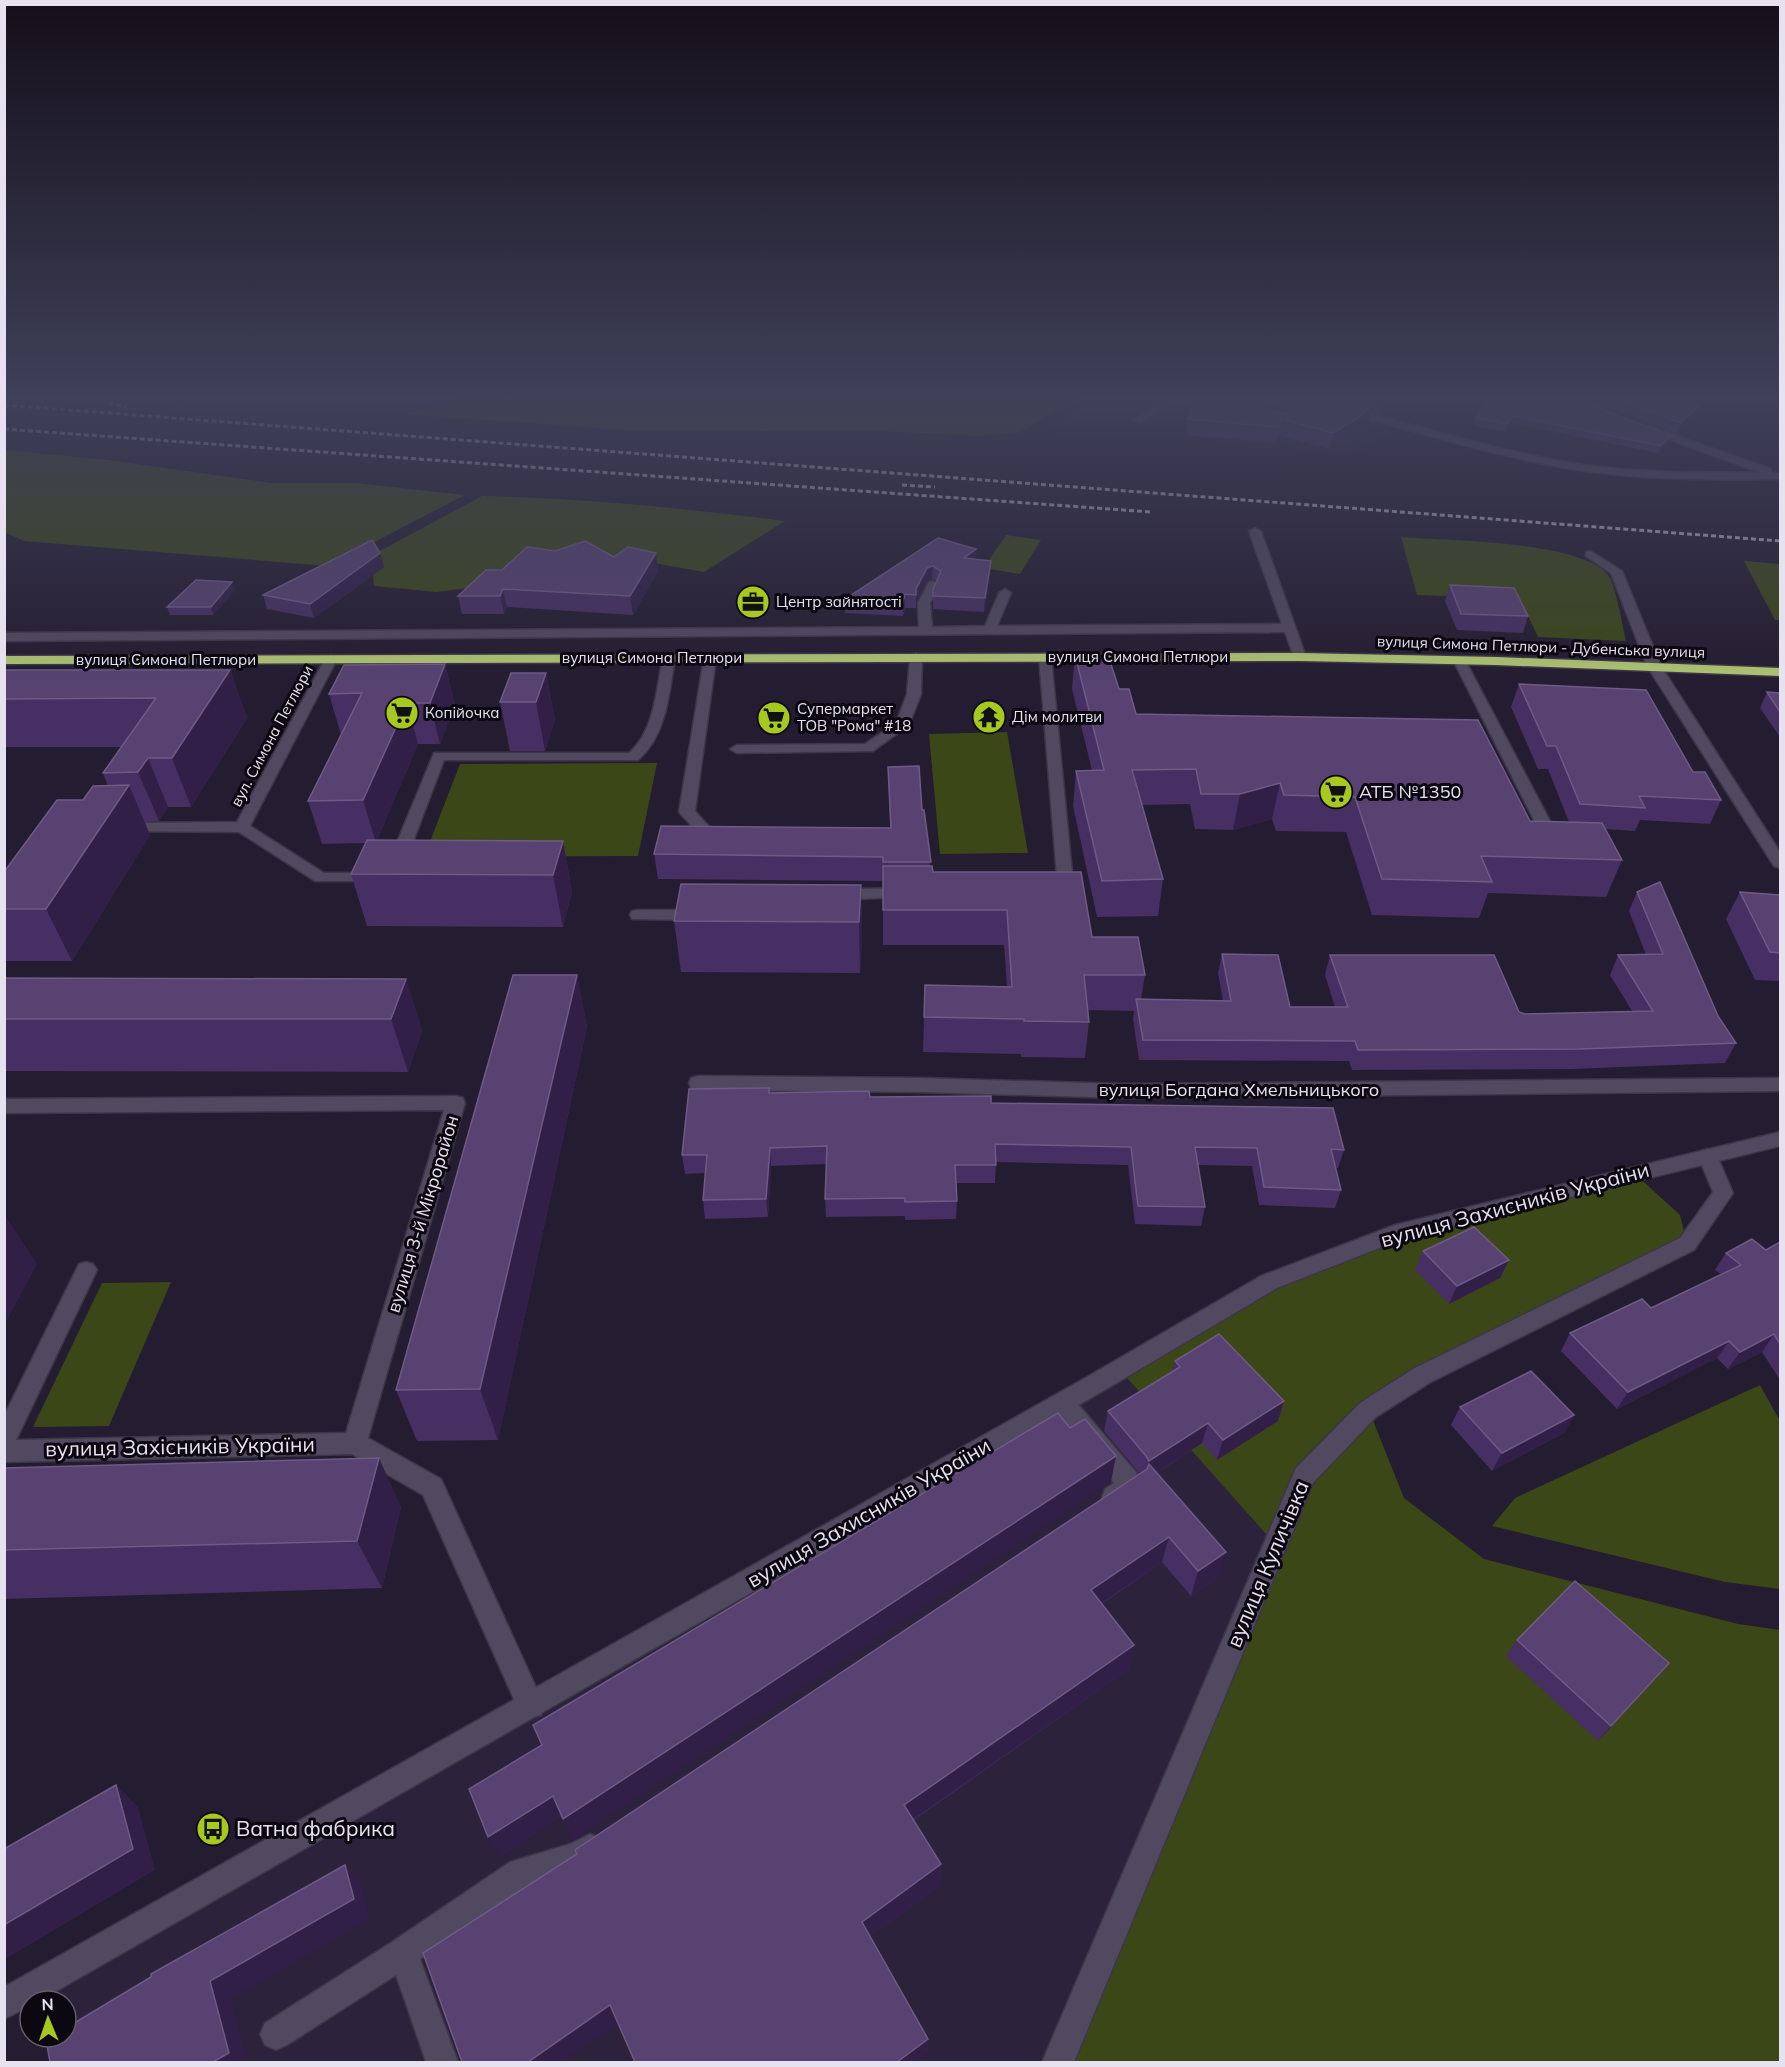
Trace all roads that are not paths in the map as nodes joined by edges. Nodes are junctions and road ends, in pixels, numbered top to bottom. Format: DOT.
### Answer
graph roads {
  1 [pos="1255,531"];
  2 [pos="1590,554"];
  3 [pos="933,585"];
  4 [pos="1005,592"];
  5 [pos="1289,628"];
  6 [pos="926,631"];
  7 [pos="989,631"];
  8 [pos="4,637"];
  9 [pos="916,657"];
  10 [pos="1045,657"];
  11 [pos="1300,657"];
  12 [pos="710,658"];
  13 [pos="331,659"];
  14 [pos="4,660"];
  15 [pos="1459,660"];
  16 [pos="667,665"];
  17 [pos="1654,666"];
  18 [pos="1780,672"];
  19 [pos="737,749"];
  20 [pos="242,827"];
  21 [pos="105,828"];
  22 [pos="730,834"];
  23 [pos="1551,838"];
  24 [pos="403,847"];
  25 [pos="1780,863"];
  26 [pos="391,878"];
  27 [pos="926,893"];
  28 [pos="1043,893"];
  29 [pos="638,915"];
  30 [pos="720,915"];
  31 [pos="826,915"];
  32 [pos="698,1083"];
  33 [pos="1780,1085"];
  34 [pos="4,1106"];
  35 [pos="1780,1139"];
  36 [pos="1708,1156"];
  37 [pos="86,1270"];
  38 [pos="1063,1403"];
  39 [pos="4,1441"];
  40 [pos="355,1443"];
  41 [pos="4,1451"];
  42 [pos="1091,1512"];
  43 [pos="531,1705"];
  44 [pos="607,1837"];
  45 [pos="403,1953"];
  46 [pos="4,2004"];
  47 [pos="276,2034"];
  48 [pos="442,2062"];
  49 [pos="1058,2062"];
  1 -- 5 [label="street"];
  2 -- 17 [label="street"];
  3 -- 6 [label="street"];
  4 -- 7 [label="street"];
  5 -- 7 [label="street"];
  5 -- 11 [label="street"];
  6 -- 7 [label="street"];
  6 -- 8 [label="street"];
  9 -- 10 [label="highway, вулиця Симона Петлюри"];
  9 -- 12 [label="highway, вулиця Симона Петлюри"];
  9 -- 19 [label="street"];
  10 -- 11 [label="highway, вулиця Симона Петлюри"];
  10 -- 28 [label="street"];
  11 -- 15 [label="highway, вулиця Симона Петлюри - Дубенська вулиця"];
  12 -- 16 [label="highway, вулиця Симона Петлюри"];
  12 -- 22 [label="street"];
  13 -- 14 [label="highway, вулиця Симона Петлюри"];
  13 -- 16 [label="highway, вулиця Симона Петлюри"];
  13 -- 20 [label="street, вул. Симона Петлюри"];
  15 -- 17 [label="highway, вулиця Симона Петлюри - Дубенська вулиця"];
  15 -- 23 [label="street"];
  16 -- 24 [label="street, вулиця Симона Петлюри"];
  17 -- 18 [label="highway, вулиця Симона Петлюри - Дубенська вулиця"];
  17 -- 25 [label="street"];
  20 -- 21 [label="street"];
  20 -- 26 [label="street"];
  27 -- 31 [label="street"];
  29 -- 30 [label="street"];
  32 -- 33 [label="street, вулиця Богдана Хмельницького"];
  34 -- 40 [label="street, вулиця 3-й Мікрорайон"];
  35 -- 36 [label="street, вулиця Захисників України"];
  36 -- 38 [label="street, вулиця Захисників України"];
  36 -- 49 [label="street, вулиця Куличівка"];
  37 -- 39 [label="street"];
  38 -- 42 [label="street"];
  38 -- 43 [label="street, вулиця Захисників України"];
  40 -- 41 [label="street, вулиця Захісників України"];
  40 -- 43 [label="street"];
  43 -- 46 [label="street, вулиця Захисників України"];
  44 -- 45 [label="street"];
  45 -- 47 [label="street"];
  45 -- 48 [label="street"];
}
